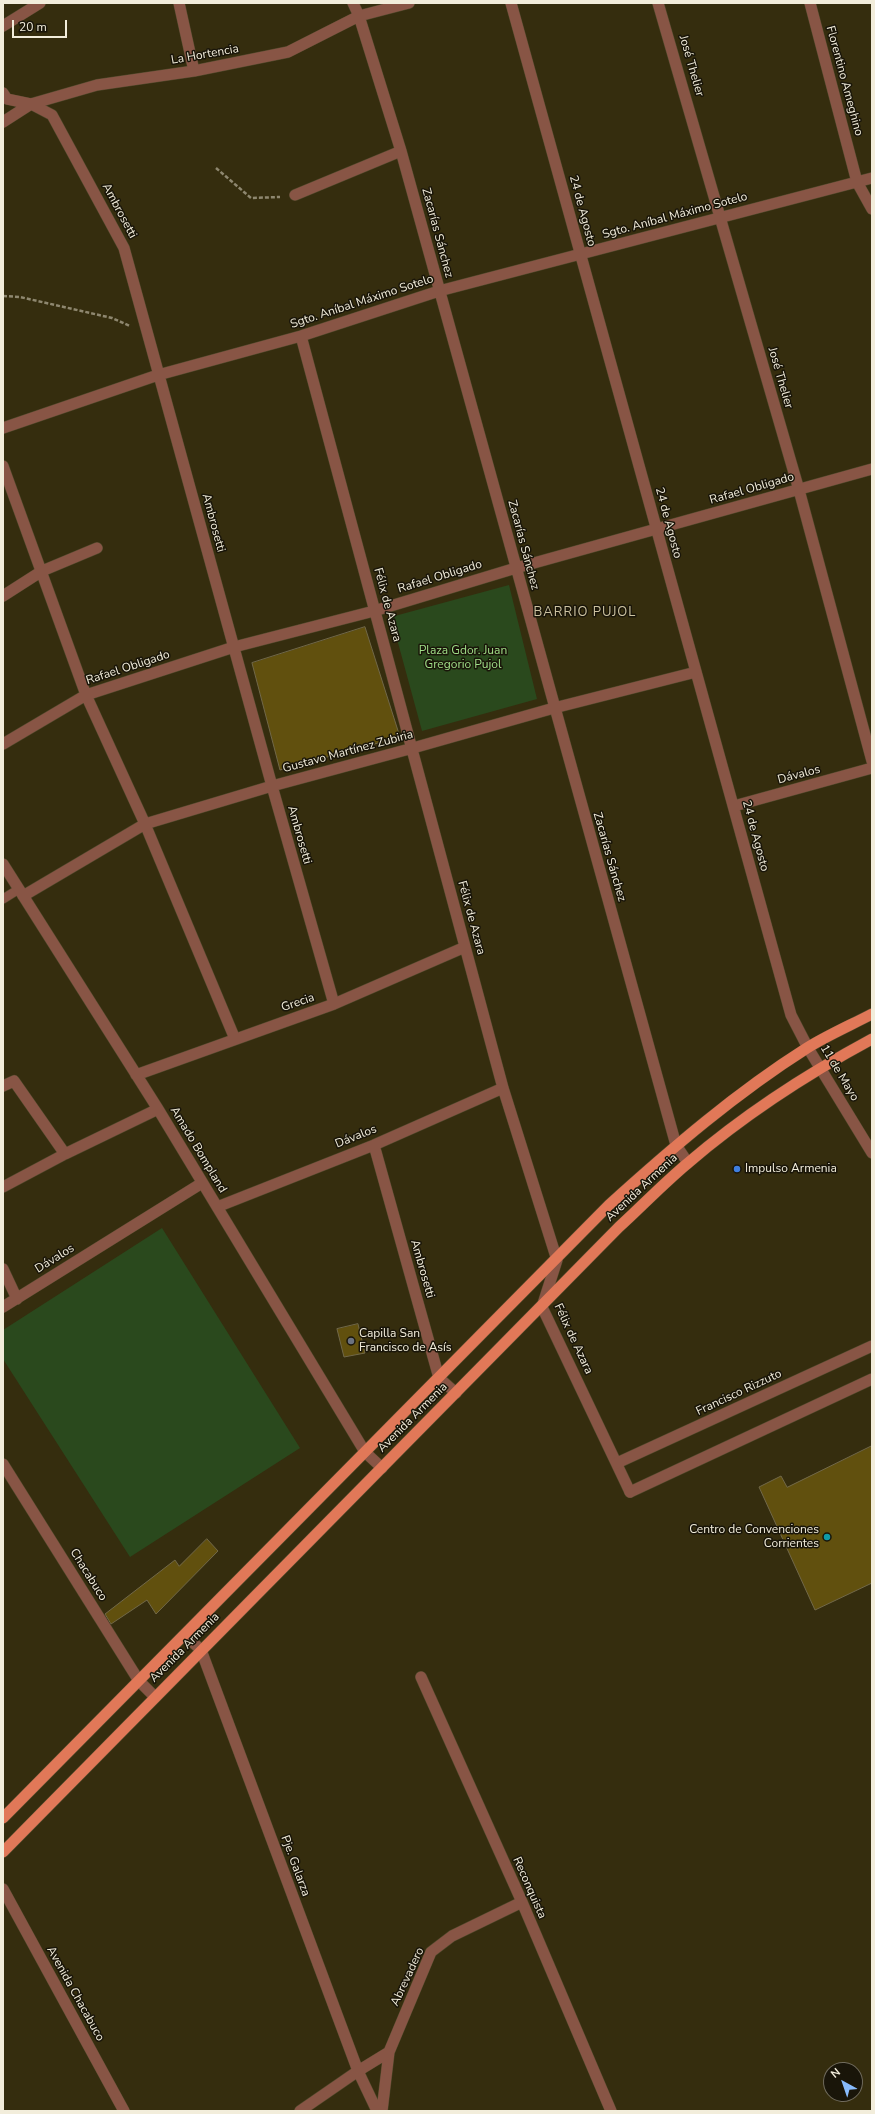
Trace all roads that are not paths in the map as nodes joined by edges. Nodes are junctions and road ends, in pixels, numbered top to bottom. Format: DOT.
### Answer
graph roads {
  1 [pos="40,3"];
  2 [pos="179,3"];
  3 [pos="353,3"];
  4 [pos="409,3"];
  5 [pos="511,3"];
  6 [pos="658,3"];
  7 [pos="810,3"];
  8 [pos="359,16"];
  9 [pos="3,26"];
  10 [pos="194,71"];
  11 [pos="3,93"];
  12 [pos="31,104"];
  13 [pos="3,122"];
  14 [pos="401,150"];
  15 [pos="872,178"];
  16 [pos="856,182"];
  17 [pos="295,195"];
  18 [pos="872,209"];
  19 [pos="722,218"];
  20 [pos="580,254"];
  21 [pos="439,291"];
  22 [pos="300,336"];
  23 [pos="158,375"];
  24 [pos="3,428"];
  25 [pos="3,466"];
  26 [pos="872,469"];
  27 [pos="799,490"];
  28 [pos="656,530"];
  29 [pos="97,548"];
  30 [pos="516,568"];
  31 [pos="42,571"];
  32 [pos="3,596"];
  33 [pos="374,611"];
  34 [pos="234,647"];
  35 [pos="696,672"];
  36 [pos="86,695"];
  37 [pos="554,708"];
  38 [pos="3,744"];
  39 [pos="413,748"];
  40 [pos="872,761"];
  41 [pos="872,768"];
  42 [pos="272,786"];
  43 [pos="734,806"];
  44 [pos="145,824"];
  45 [pos="3,864"];
  46 [pos="21,893"];
  47 [pos="3,899"];
  48 [pos="465,947"];
  49 [pos="334,1004"];
  50 [pos="872,1014"];
  51 [pos="235,1039"];
  52 [pos="872,1039"];
  53 [pos="808,1048"];
  54 [pos="820,1067"];
  55 [pos="136,1075"];
  56 [pos="3,1086"];
  57 [pos="503,1088"];
  58 [pos="158,1109"];
  59 [pos="374,1145"];
  60 [pos="676,1145"];
  61 [pos="872,1153"];
  62 [pos="65,1154"];
  63 [pos="688,1163"];
  64 [pos="202,1183"];
  65 [pos="3,1187"];
  66 [pos="217,1207"];
  67 [pos="557,1260"];
  68 [pos="3,1269"];
  69 [pos="17,1299"];
  70 [pos="3,1307"];
  71 [pos="542,1307"];
  72 [pos="872,1346"];
  73 [pos="439,1378"];
  74 [pos="872,1379"];
  75 [pos="456,1393"];
  76 [pos="365,1452"];
  77 [pos="617,1463"];
  78 [pos="3,1464"];
  79 [pos="382,1468"];
  80 [pos="185,1635"];
  81 [pos="201,1650"];
  82 [pos="421,1677"];
  83 [pos="139,1681"];
  84 [pos="155,1697"];
  85 [pos="3,1818"];
  86 [pos="3,1852"];
  87 [pos="3,1888"];
  88 [pos="522,1902"];
  89 [pos="389,2052"];
  90 [pos="358,2071"];
  91 [pos="124,2111"];
  92 [pos="300,2111"];
  93 [pos="377,2111"];
  94 [pos="382,2111"];
  95 [pos="611,2111"];
  1 -- 9 [label="street"];
  2 -- 10 [label="street"];
  3 -- 8 [label="street, Zacarías Sánchez"];
  4 -- 8 [label="street, La Hortencia"];
  5 -- 20 [label="street, 24 de Agosto"];
  6 -- 19 [label="street, José Thelier"];
  7 -- 16 [label="street, Florentino Ameghino"];
  8 -- 10 [label="street, La Hortencia"];
  8 -- 14 [label="street, Zacarías Sánchez"];
  10 -- 12 [label="street, La Hortencia"];
  11 -- 12 [label="street, Ambrosetti"];
  12 -- 13 [label="street, La Hortencia"];
  12 -- 23 [label="street, Ambrosetti"];
  14 -- 17 [label="street"];
  14 -- 21 [label="street, Zacarías Sánchez"];
  15 -- 16 [label="street, Sgto. Aníbal Máximo Sotelo"];
  16 -- 18 [label="street, Florentino Ameghino"];
  16 -- 19 [label="street, Sgto. Aníbal Máximo Sotelo"];
  19 -- 20 [label="street, Sgto. Aníbal Máximo Sotelo"];
  19 -- 27 [label="street, José Thelier"];
  20 -- 21 [label="street, Sgto. Aníbal Máximo Sotelo"];
  20 -- 28 [label="street, 24 de Agosto"];
  21 -- 22 [label="street, Sgto. Aníbal Máximo Sotelo"];
  21 -- 30 [label="street, Zacarías Sánchez"];
  22 -- 23 [label="street, Sgto. Aníbal Máximo Sotelo"];
  22 -- 33 [label="street, Félix de Azara"];
  23 -- 24 [label="street, Sgto. Aníbal Máximo Sotelo"];
  23 -- 34 [label="street, Ambrosetti"];
  25 -- 31 [label="street"];
  26 -- 27 [label="street, Rafael Obligado"];
  27 -- 28 [label="street, Rafael Obligado"];
  27 -- 40 [label="street, José Thelier"];
  28 -- 30 [label="street, Rafael Obligado"];
  28 -- 35 [label="street, 24 de Agosto"];
  29 -- 31 [label="street"];
  30 -- 33 [label="street, Rafael Obligado"];
  30 -- 37 [label="street, Zacarías Sánchez"];
  31 -- 32 [label="street"];
  31 -- 36 [label="street"];
  33 -- 34 [label="street, Rafael Obligado"];
  33 -- 39 [label="street, Félix de Azara"];
  34 -- 36 [label="street, Rafael Obligado"];
  34 -- 42 [label="street, Ambrosetti"];
  35 -- 37 [label="street, Gustavo Martínez Zubiria"];
  35 -- 43 [label="street, 24 de Agosto"];
  36 -- 38 [label="street, Rafael Obligado"];
  36 -- 44 [label="street"];
  37 -- 39 [label="street, Gustavo Martínez Zubiria"];
  37 -- 60 [label="street, Zacarías Sánchez"];
  39 -- 42 [label="street, Gustavo Martínez Zubiria"];
  39 -- 48 [label="street, Félix de Azara"];
  41 -- 43 [label="street, Dávalos"];
  42 -- 44 [label="street, Gustavo Martínez Zubiria"];
  42 -- 49 [label="street, Ambrosetti"];
  43 -- 53 [label="street, 24 de Agosto"];
  44 -- 46 [label="street, Gustavo Martínez Zubiria"];
  44 -- 51 [label="street"];
  45 -- 46 [label="street, Amado Bompland"];
  46 -- 47 [label="lane"];
  46 -- 55 [label="street, Amado Bompland"];
  48 -- 49 [label="street, Grecia"];
  48 -- 57 [label="street, Félix de Azara"];
  49 -- 51 [label="street, Grecia"];
  50 -- 53 [label="main road, Avenida Armenia"];
  51 -- 55 [label="street, Grecia"];
  52 -- 54 [label="main road, Avenida Armenia"];
  53 -- 54 [label="street, 11 de Mayo"];
  53 -- 60 [label="main road, Avenida Armenia"];
  54 -- 61 [label="street, 11 de Mayo"];
  54 -- 63 [label="main road, Avenida Armenia"];
  55 -- 58 [label="street, Amado Bompland"];
  56 -- 62 [label="street"];
  57 -- 59 [label="street, Dávalos"];
  57 -- 67 [label="street, Félix de Azara"];
  58 -- 62 [label="street"];
  58 -- 64 [label="street, Amado Bompland"];
  59 -- 66 [label="street, Dávalos"];
  59 -- 73 [label="street, Ambrosetti"];
  60 -- 63 [label="street, Zacarías Sánchez"];
  60 -- 67 [label="main road, Avenida Armenia"];
  62 -- 65 [label="street"];
  63 -- 71 [label="main road, Avenida Armenia"];
  64 -- 66 [label="street, Amado Bompland"];
  64 -- 69 [label="street, Dávalos"];
  66 -- 76 [label="street, Amado Bompland"];
  67 -- 71 [label="street, Félix de Azara"];
  67 -- 73 [label="main road, Avenida Armenia"];
  68 -- 69 [label="street"];
  69 -- 70 [label="street, Dávalos"];
  71 -- 75 [label="main road, Avenida Armenia"];
  71 -- 77 [label="street, Félix de Azara"];
  72 -- 77 [label="street, Francisco Rizzuto"];
  73 -- 75 [label="street"];
  73 -- 76 [label="main road, Avenida Armenia"];
  74 -- 77 [label="street, Félix de Azara"];
  75 -- 79 [label="main road, Avenida Armenia"];
  76 -- 79 [label="street, Amado Bompland"];
  76 -- 80 [label="main road, Avenida Armenia"];
  78 -- 83 [label="street, Chacabuco"];
  79 -- 81 [label="main road, Avenida Armenia"];
  80 -- 81 [label="street, Pje. Galarza"];
  80 -- 83 [label="main road, Avenida Armenia"];
  81 -- 84 [label="main road, Avenida Armenia"];
  81 -- 90 [label="street, Pje. Galarza"];
  82 -- 88 [label="street, Reconquista"];
  83 -- 84 [label="street, Chacabuco"];
  83 -- 85 [label="main road, Avenida Armenia"];
  84 -- 86 [label="main road, Avenida Armenia"];
  87 -- 91 [label="street, Avenida Chacabuco"];
  88 -- 89 [label="street, Abrevadero"];
  88 -- 95 [label="street, Reconquista"];
  89 -- 90 [label="street"];
  89 -- 94 [label="street, Abrevadero"];
  90 -- 92 [label="street"];
  90 -- 93 [label="street, Pje. Galarza"];
}
